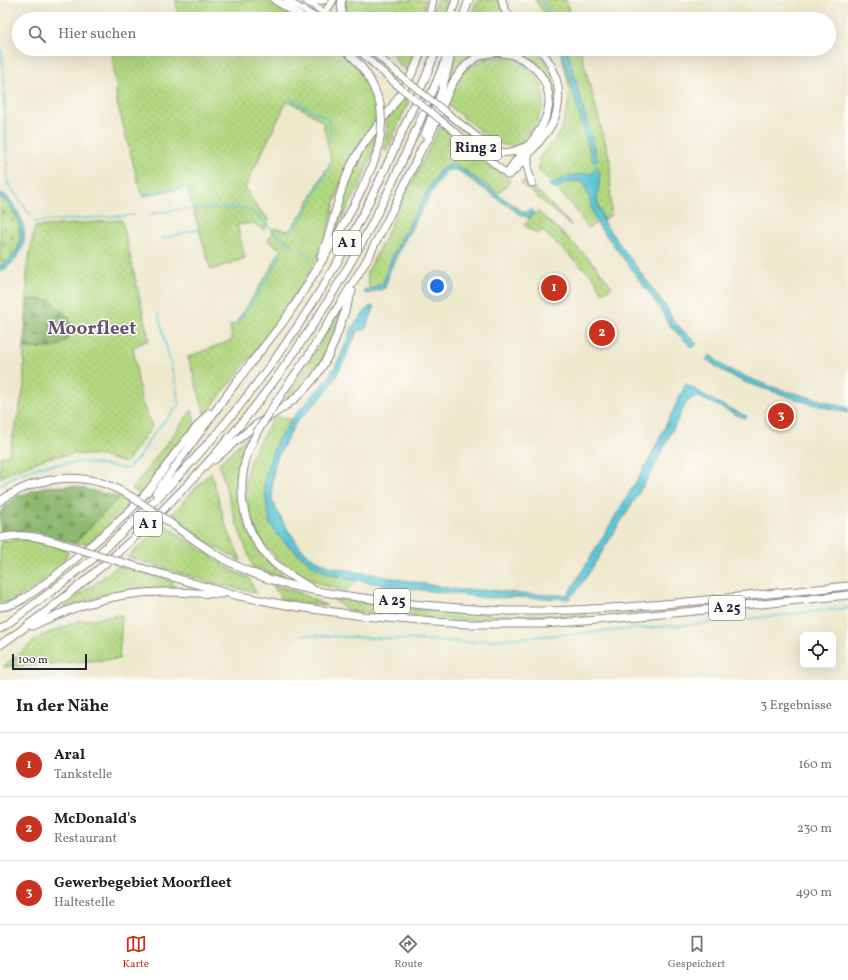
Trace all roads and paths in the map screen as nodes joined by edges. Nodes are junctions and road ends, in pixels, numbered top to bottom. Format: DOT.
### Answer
graph roads {
  1 [pos="275,0"];
  2 [pos="286,0"];
  3 [pos="324,0"];
  4 [pos="333,0"];
  5 [pos="342,0"];
  6 [pos="428,0"];
  7 [pos="433,0"];
  8 [pos="456,0"];
  9 [pos="469,0"];
  10 [pos="502,0"];
  11 [pos="306,1"];
  12 [pos="295,12"];
  13 [pos="311,12"];
  14 [pos="317,12"];
  15 [pos="325,12"];
  16 [pos="342,12"];
  17 [pos="428,12"];
  18 [pos="430,12"];
  19 [pos="452,12"];
  20 [pos="465,12"];
  21 [pos="507,12"];
  22 [pos="351,56"];
  23 [pos="365,56"];
  24 [pos="378,56"];
  25 [pos="419,56"];
  26 [pos="434,56"];
  27 [pos="449,56"];
  28 [pos="450,56"];
  29 [pos="480,56"];
  30 [pos="516,56"];
  31 [pos="545,56"];
  32 [pos="529,145"];
  33 [pos="422,148"];
  34 [pos="496,152"];
  35 [pos="528,154"];
  36 [pos="508,175"];
  37 [pos="532,183"];
  38 [pos="358,276"];
  39 [pos="309,281"];
  40 [pos="237,381"];
  41 [pos="195,476"];
  42 [pos="0,501"];
  43 [pos="142,513"];
  44 [pos="0,538"];
  45 [pos="848,586"];
  46 [pos="315,590"];
  47 [pos="234,595"];
  48 [pos="848,595"];
  49 [pos="0,607"];
  50 [pos="0,629"];
  51 [pos="16,634"];
  52 [pos="0,645"];
  1 -- 12 [label="highway"];
  2 -- 13 [label="main road"];
  3 -- 11 [label="highway"];
  4 -- 15 [label="highway"];
  5 -- 16 [label="highway"];
  6 -- 17 [label="highway"];
  7 -- 18 [label="highway"];
  8 -- 19 [label="highway"];
  9 -- 20 [label="highway"];
  10 -- 21 [label="highway"];
  11 -- 14 [label="main road"];
  22 -- 39 [label="highway, bridge"];
  23 -- 36 [label="main road, Ring 2, bridge"];
  24 -- 34 [label="main road, Ring 2, bridge"];
  25 -- 39 [label="highway"];
  26 -- 43 [label="highway, A 1"];
  27 -- 41 [label="highway, A 1"];
  28 -- 33 [label="highway"];
  29 -- 33 [label="highway"];
  30 -- 32 [label="highway"];
  31 -- 35 [label="highway"];
  32 -- 34 [label="highway"];
  32 -- 36 [label="highway"];
  33 -- 38 [label="highway"];
  35 -- 36 [label="highway"];
  35 -- 37 [label="highway"];
  38 -- 41 [label="highway"];
  38 -- 46 [label="highway, bridge"];
  39 -- 40 [label="highway"];
  40 -- 43 [label="highway"];
  40 -- 49 [label="highway"];
  41 -- 51 [label="highway, A 1"];
  42 -- 46 [label="highway, bridge"];
  43 -- 50 [label="highway, A 1"];
  44 -- 47 [label="highway, bridge"];
  45 -- 46 [label="highway, A 25"];
  47 -- 48 [label="highway, A 25"];
  47 -- 51 [label="highway"];
  51 -- 52 [label="highway, A 1"];
}
